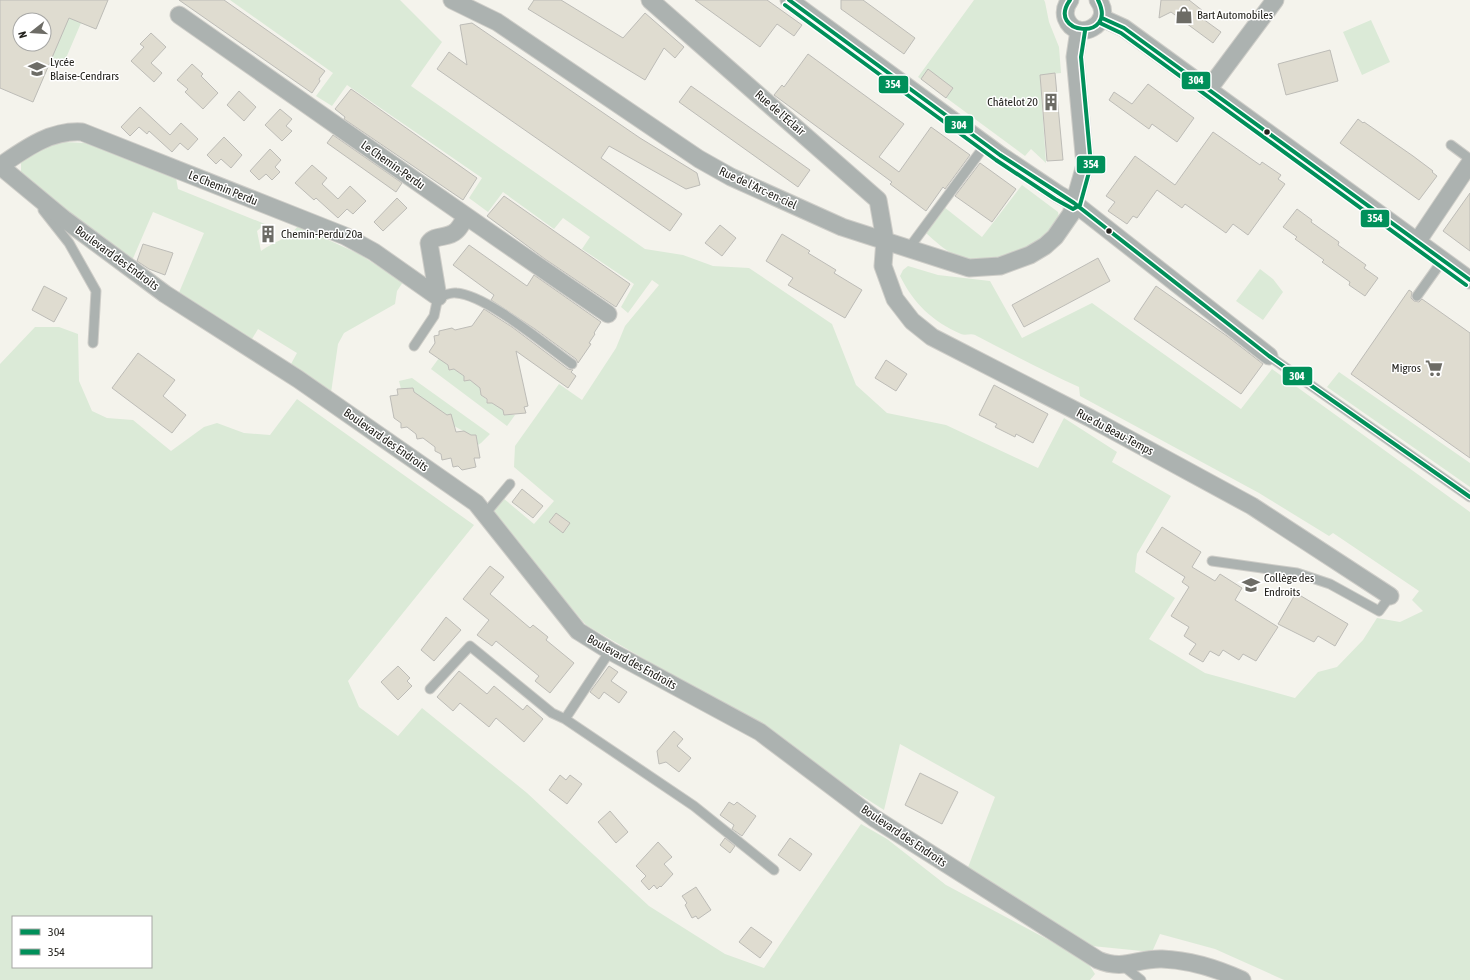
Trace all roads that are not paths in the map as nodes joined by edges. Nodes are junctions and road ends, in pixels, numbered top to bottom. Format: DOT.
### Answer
graph roads {
  1 [pos="452,0"];
  2 [pos="650,0"];
  3 [pos="789,0"];
  4 [pos="1098,0"];
  5 [pos="1275,0"];
  6 [pos="1065,3"];
  7 [pos="179,16"];
  8 [pos="1102,18"];
  9 [pos="1079,30"];
  10 [pos="1208,90"];
  11 [pos="986,144"];
  12 [pos="1451,145"];
  13 [pos="1470,159"];
  14 [pos="1470,163"];
  15 [pos="0,166"];
  16 [pos="26,188"];
  17 [pos="1074,203"];
  18 [pos="466,218"];
  19 [pos="885,240"];
  20 [pos="1417,242"];
  21 [pos="909,248"];
  22 [pos="1442,261"];
  23 [pos="1470,280"];
  24 [pos="1417,296"];
  25 [pos="438,297"];
  26 [pos="608,314"];
  27 [pos="93,343"];
  28 [pos="414,346"];
  29 [pos="1269,356"];
  30 [pos="572,364"];
  31 [pos="510,484"];
  32 [pos="1470,497"];
  33 [pos="485,514"];
  34 [pos="1212,561"];
  35 [pos="1390,596"];
  36 [pos="610,651"];
  37 [pos="430,689"];
  38 [pos="565,719"];
  39 [pos="774,870"];
  40 [pos="1122,965"];
  41 [pos="1142,980"];
  42 [pos="1242,980"];
  1 -- 19 [label="street, Rue de l'Arc-en-ciel"];
  2 -- 19 [label="street, Rue de l'Eclair"];
  3 -- 11 [label="street"];
  4 -- 8 [label="street"];
  5 -- 10 [label="street"];
  6 -- 9 [label="street"];
  7 -- 18 [label="street, Le Chemin-Perdu"];
  8 -- 9 [label="street"];
  8 -- 10 [label="street"];
  9 -- 17 [label="street, Rue de l'Arc-en-ciel"];
  10 -- 20 [label="street"];
  11 -- 17 [label="street"];
  11 -- 21 [label="lane"];
  12 -- 13 [label="lane"];
  14 -- 20 [label="street"];
  15 -- 16 [label="street, Boulevard des Endroits"];
  15 -- 25 [label="street, Le Chemin Perdu"];
  16 -- 27 [label="lane"];
  16 -- 33 [label="street, Boulevard des Endroits"];
  17 -- 21 [label="street, Rue de l'Arc-en-ciel"];
  17 -- 29 [label="street"];
  18 -- 25 [label="street"];
  18 -- 26 [label="street, Le Chemin-Perdu"];
  19 -- 21 [label="street, Rue de l'Arc-en-ciel"];
  19 -- 35 [label="street, Rue du Beau-Temps"];
  20 -- 22 [label="street"];
  22 -- 23 [label="street"];
  22 -- 24 [label="lane"];
  25 -- 28 [label="lane"];
  25 -- 30 [label="lane"];
  29 -- 32 [label="lane"];
  31 -- 33 [label="lane"];
  33 -- 36 [label="street, Boulevard des Endroits"];
  34 -- 35 [label="lane"];
  36 -- 38 [label="lane"];
  36 -- 40 [label="street, Boulevard des Endroits"];
  37 -- 38 [label="lane"];
  38 -- 39 [label="lane"];
  40 -- 41 [label="lane"];
  40 -- 42 [label="street, Boulevard des Endroits"];
}
